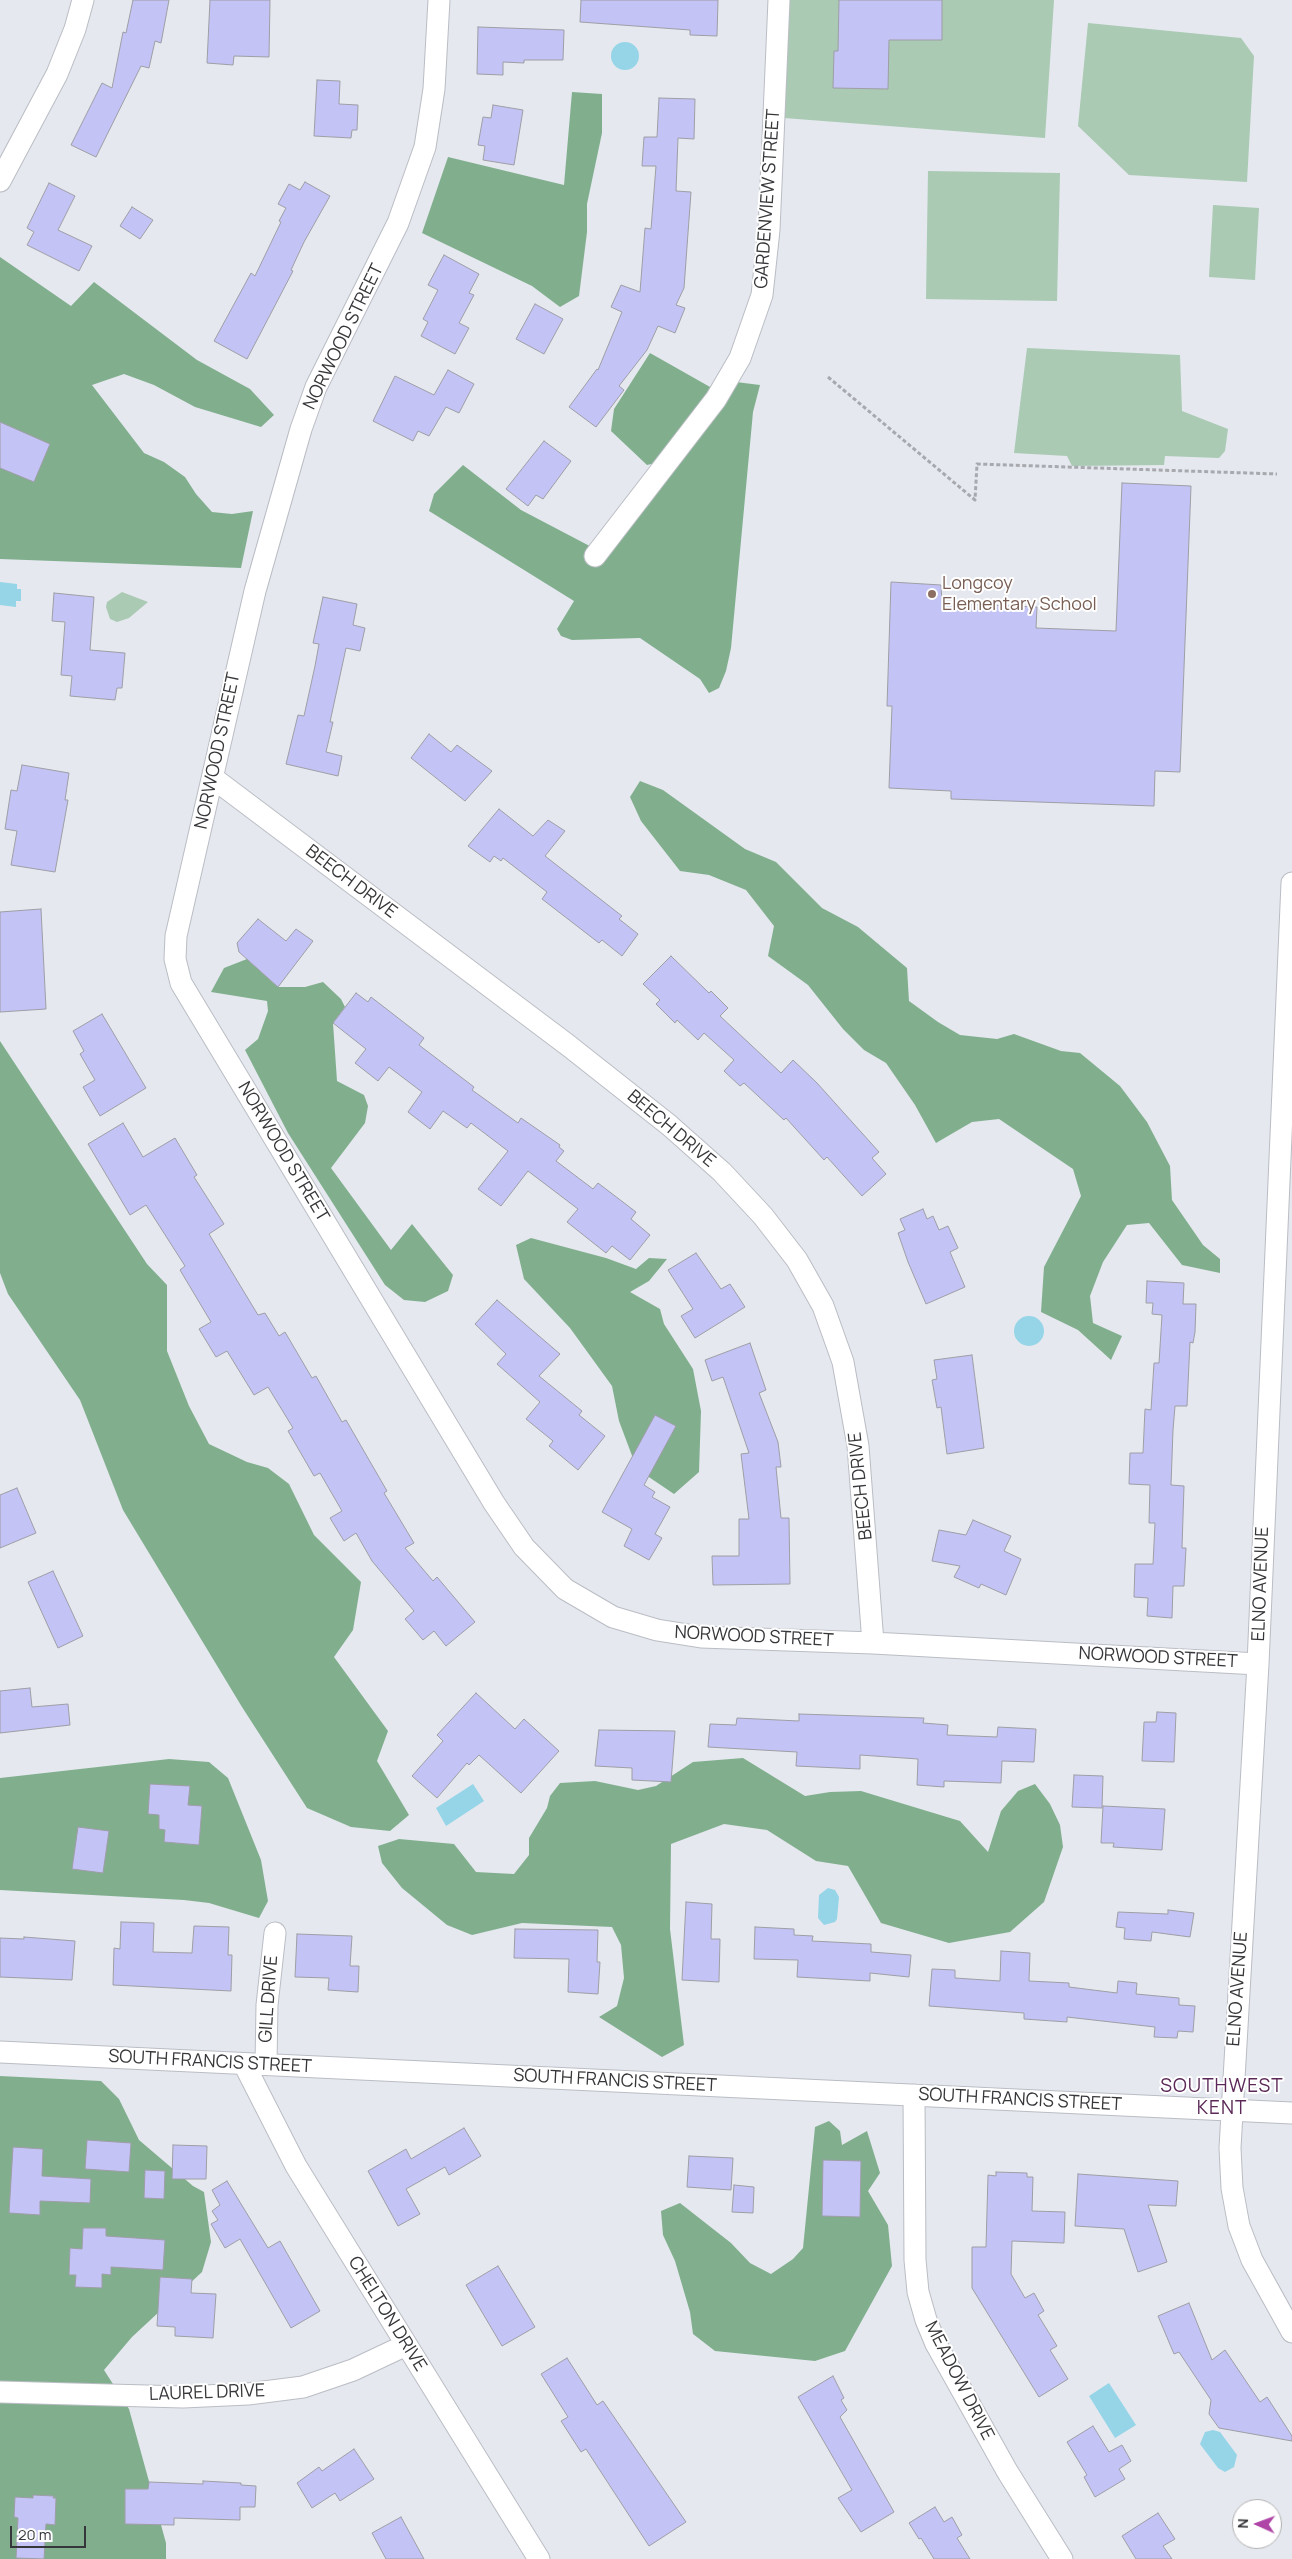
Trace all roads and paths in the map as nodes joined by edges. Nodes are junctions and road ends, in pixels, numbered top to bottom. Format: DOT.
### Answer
graph roads {
  1 [pos="83,0"];
  2 [pos="439,0"];
  3 [pos="779,0"];
  4 [pos="0,182"];
  5 [pos="828,377"];
  6 [pos="1277,474"];
  7 [pos="595,556"];
  8 [pos="213,778"];
  9 [pos="1292,882"];
  10 [pos="873,1643"];
  11 [pos="1258,1664"];
  12 [pos="275,1933"];
  13 [pos="0,2052"];
  14 [pos="244,2064"];
  15 [pos="266,2064"];
  16 [pos="914,2095"];
  17 [pos="1230,2110"];
  18 [pos="1292,2113"];
  19 [pos="1292,2332"];
  20 [pos="406,2345"];
  21 [pos="0,2392"];
  22 [pos="539,2559"];
  23 [pos="1062,2559"];
  1 -- 4 [label="street"];
  2 -- 8 [label="street, NORWOOD STREET"];
  3 -- 7 [label="street, GARDENVIEW STREET"];
  5 -- 6 [label="path"];
  8 -- 10 [label="street, BEECH DRIVE"];
  8 -- 10 [label="street, NORWOOD STREET"];
  9 -- 11 [label="street, ELNO AVENUE"];
  10 -- 11 [label="street, NORWOOD STREET"];
  11 -- 17 [label="street, ELNO AVENUE"];
  12 -- 15 [label="street, GILL DRIVE"];
  13 -- 14 [label="street, SOUTH FRANCIS STREET"];
  14 -- 15 [label="street, SOUTH FRANCIS STREET"];
  14 -- 20 [label="street, CHELTON DRIVE"];
  15 -- 16 [label="street, SOUTH FRANCIS STREET"];
  16 -- 17 [label="street, SOUTH FRANCIS STREET"];
  16 -- 23 [label="street, MEADOW DRIVE"];
  17 -- 18 [label="street, SOUTH FRANCIS STREET"];
  17 -- 19 [label="street, ELNO AVENUE"];
  20 -- 21 [label="street, LAUREL DRIVE"];
  20 -- 22 [label="street, CHELTON DRIVE"];
}
